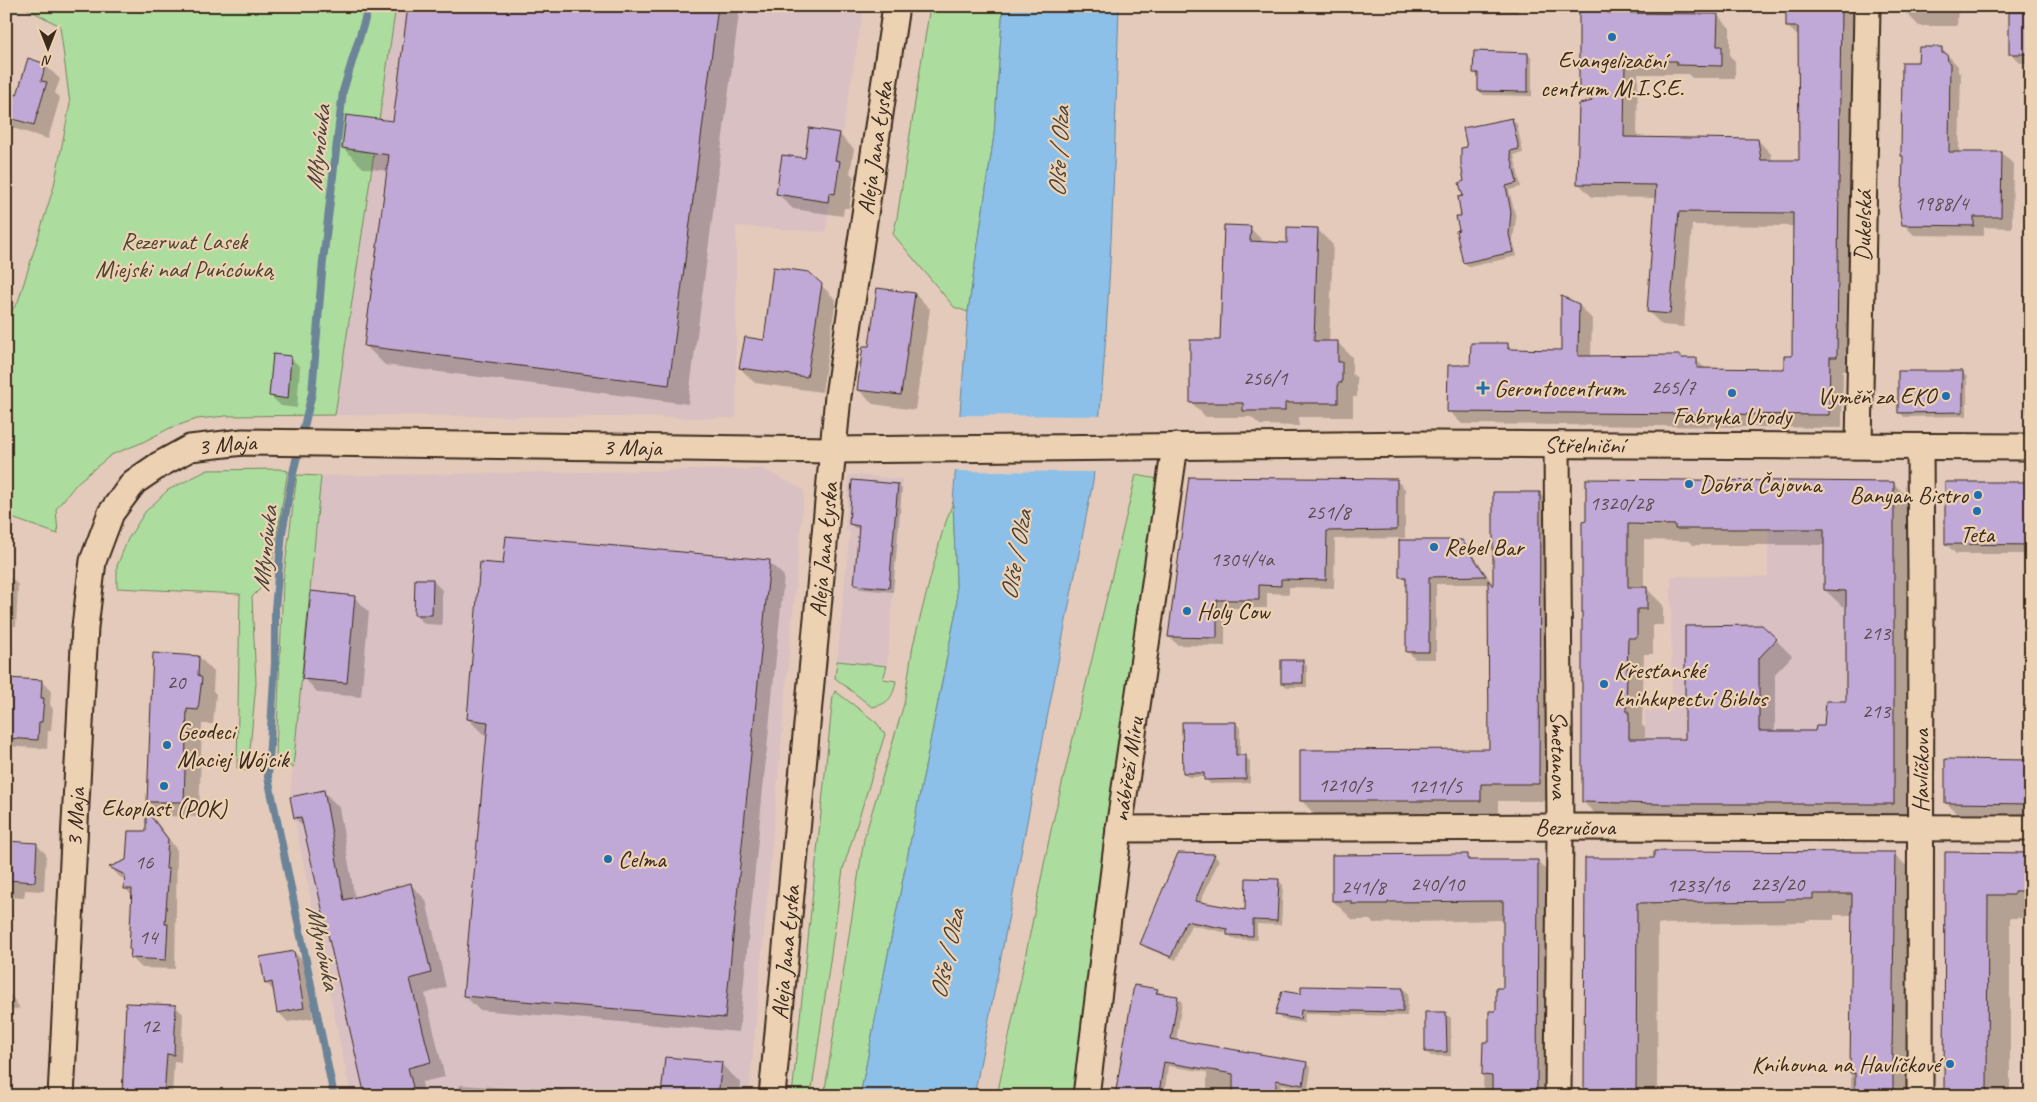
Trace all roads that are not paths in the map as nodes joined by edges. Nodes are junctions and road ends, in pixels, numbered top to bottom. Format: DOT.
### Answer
graph roads {
  1 [pos="896,6"];
  2 [pos="1867,6"];
  3 [pos="1557,445"];
  4 [pos="1859,445"];
  5 [pos="1138,446"];
  6 [pos="1174,446"];
  7 [pos="1920,447"];
  8 [pos="2031,447"];
  9 [pos="833,450"];
  10 [pos="1560,827"];
  11 [pos="1920,827"];
  12 [pos="2031,828"];
  13 [pos="1119,830"];
  14 [pos="61,1096"];
  15 [pos="772,1096"];
  16 [pos="1086,1096"];
  17 [pos="1558,1096"];
  18 [pos="1920,1096"];
  1 -- 9 [label="street, Aleja Jana Łyska"];
  2 -- 4 [label="street, Dukelská"];
  3 -- 4 [label="street, Střelniční"];
  3 -- 6 [label="street, Střelniční"];
  3 -- 10 [label="street, Smetanova"];
  4 -- 7 [label="street, Střelniční"];
  5 -- 6 [label="street, Střelniční"];
  5 -- 9 [label="street, 3 Maja"];
  6 -- 13 [label="street, nábřeží Míru"];
  7 -- 8 [label="street, Střelniční"];
  7 -- 11 [label="street, Havlíčkova"];
  9 -- 14 [label="street, 3 Maja"];
  9 -- 15 [label="street, Aleja Jana Łyska"];
  10 -- 11 [label="street, Bezručova"];
  10 -- 13 [label="street, Bezručova"];
  10 -- 17 [label="street, Smetanova"];
  11 -- 12 [label="street, Bezručova"];
  11 -- 18 [label="street, Havlíčkova"];
  13 -- 16 [label="street, nábřeží Míru"];
}
